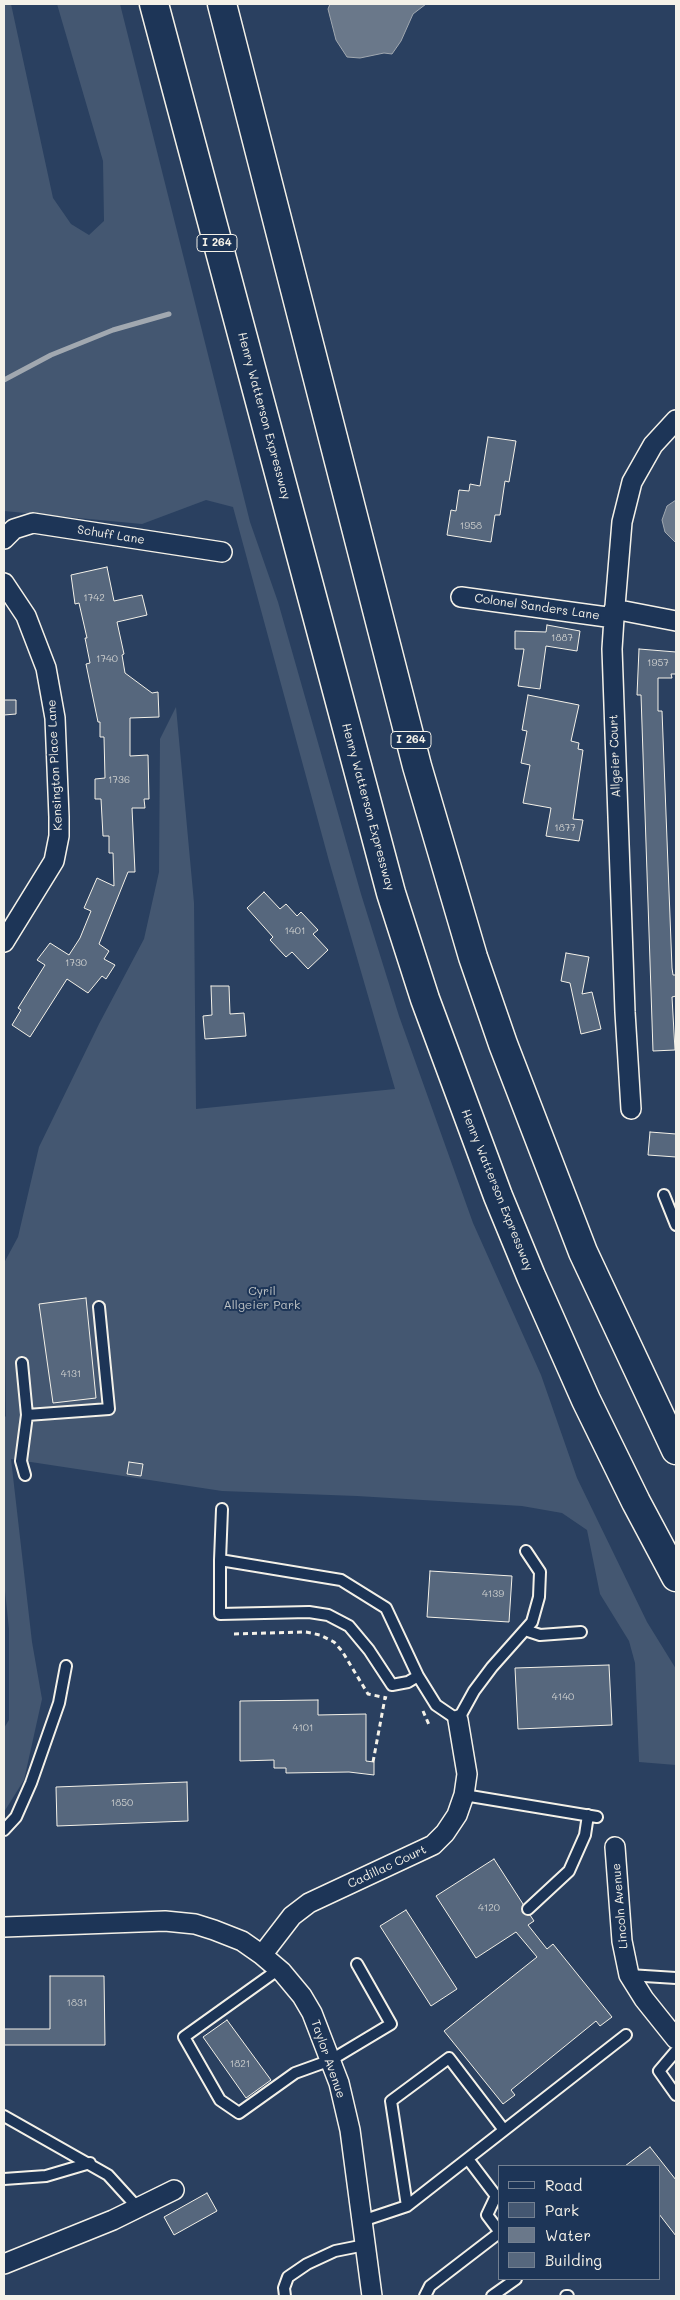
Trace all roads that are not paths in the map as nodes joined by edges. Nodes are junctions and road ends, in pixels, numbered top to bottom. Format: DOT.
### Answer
graph roads {
  1 [pos="222,4"];
  2 [pos="153,6"];
  3 [pos="676,420"];
  4 [pos="4,539"];
  5 [pos="222,552"];
  6 [pos="4,584"];
  7 [pos="461,597"];
  8 [pos="614,613"];
  9 [pos="676,621"];
  10 [pos="4,942"];
  11 [pos="631,1109"];
  12 [pos="664,1195"];
  13 [pos="676,1225"];
  14 [pos="99,1306"];
  15 [pos="22,1363"];
  16 [pos="27,1415"];
  17 [pos="676,1450"];
  18 [pos="25,1474"];
  19 [pos="222,1509"];
  20 [pos="526,1551"];
  21 [pos="220,1560"];
  22 [pos="676,1577"];
  23 [pos="525,1630"];
  24 [pos="581,1632"];
  25 [pos="66,1666"];
  26 [pos="418,1676"];
  27 [pos="458,1720"];
  28 [pos="464,1795"];
  29 [pos="4,1830"];
  30 [pos="615,1847"];
  31 [pos="528,1909"];
  32 [pos="4,1927"];
  33 [pos="262,1955"];
  34 [pos="357,1964"];
  35 [pos="279,1969"];
  36 [pos="629,1974"];
  37 [pos="676,1978"];
  38 [pos="626,2035"];
  39 [pos="676,2039"];
  40 [pos="676,2050"];
  41 [pos="331,2060"];
  42 [pos="676,2095"];
  43 [pos="4,2116"];
  44 [pos="504,2130"];
  45 [pos="468,2159"];
  46 [pos="90,2164"];
  47 [pos="4,2179"];
  48 [pos="174,2190"];
  49 [pos="406,2206"];
  50 [pos="138,2208"];
  51 [pos="362,2221"];
  52 [pos="498,2231"];
  53 [pos="498,2233"];
  54 [pos="365,2245"];
  55 [pos="4,2264"];
  56 [pos="515,2280"];
  57 [pos="286,2296"];
  58 [pos="372,2296"];
  59 [pos="425,2296"];
  60 [pos="492,2296"];
  1 -- 17 [label="highway, I 264"];
  2 -- 22 [label="highway, Henry Watterson Expressway / I 264"];
  3 -- 8 [label="street, Allgeier Court"];
  4 -- 5 [label="street, Schuff Lane"];
  6 -- 10 [label="street, Kensington Place Lane"];
  7 -- 8 [label="street, Colonel Sanders Lane"];
  8 -- 9 [label="street, Colonel Sanders Lane"];
  8 -- 11 [label="street, Allgeier Court"];
  12 -- 13 [label="lane"];
  14 -- 16 [label="lane"];
  15 -- 16 [label="lane"];
  16 -- 18 [label="lane"];
  19 -- 21 [label="lane"];
  20 -- 23 [label="lane"];
  21 -- 26 [label="lane"];
  21 -- 26 [label="lane"];
  23 -- 24 [label="lane"];
  23 -- 27 [label="lane"];
  25 -- 29 [label="lane"];
  26 -- 27 [label="lane"];
  27 -- 28 [label="street, Cadillac Court"];
  28 -- 31 [label="lane"];
  28 -- 33 [label="street, Cadillac Court"];
  30 -- 36 [label="street, Lincoln Avenue"];
  32 -- 33 [label="street, Taylor Avenue"];
  33 -- 35 [label="street, Taylor Avenue"];
  34 -- 41 [label="lane"];
  35 -- 41 [label="street, Taylor Avenue"];
  35 -- 41 [label="lane"];
  36 -- 37 [label="lane"];
  36 -- 39 [label="street, Lincoln Avenue"];
  38 -- 44 [label="lane"];
  40 -- 42 [label="lane"];
  41 -- 51 [label="street, Taylor Avenue"];
  43 -- 46 [label="lane"];
  44 -- 45 [label="lane"];
  44 -- 49 [label="lane"];
  45 -- 49 [label="lane"];
  45 -- 52 [label="lane"];
  46 -- 47 [label="lane"];
  46 -- 50 [label="lane"];
  48 -- 50 [label="street"];
  49 -- 51 [label="lane"];
  50 -- 55 [label="street"];
  51 -- 54 [label="street, Taylor Avenue"];
  53 -- 59 [label="lane"];
  54 -- 57 [label="lane"];
  54 -- 58 [label="street, Taylor Avenue"];
  56 -- 60 [label="lane"];
}
